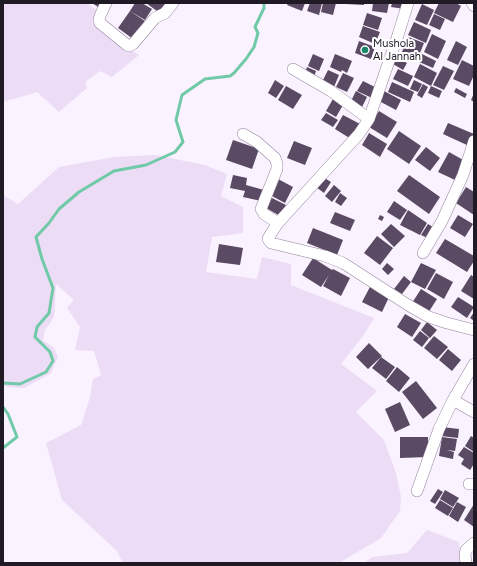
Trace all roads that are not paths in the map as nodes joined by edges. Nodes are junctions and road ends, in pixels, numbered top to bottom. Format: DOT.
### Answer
graph roads {
  1 [pos="106,3"];
  2 [pos="173,3"];
  3 [pos="408,3"];
  4 [pos="472,3"];
  5 [pos="474,6"];
  6 [pos="293,69"];
  7 [pos="369,119"];
  8 [pos="242,134"];
  9 [pos="474,141"];
  10 [pos="278,223"];
  11 [pos="423,253"];
  12 [pos="474,330"];
  13 [pos="474,364"];
  14 [pos="453,400"];
  15 [pos="474,412"];
  16 [pos="417,491"];
  17 [pos="474,543"];
  18 [pos="466,563"];
  1 -- 2 [label="street"];
  3 -- 7 [label="street"];
  4 -- 5 [label="street"];
  6 -- 7 [label="street"];
  7 -- 10 [label="street"];
  8 -- 10 [label="street"];
  9 -- 11 [label="street"];
  10 -- 12 [label="street"];
  13 -- 14 [label="street"];
  14 -- 15 [label="street"];
  14 -- 16 [label="street"];
  17 -- 18 [label="street"];
}
